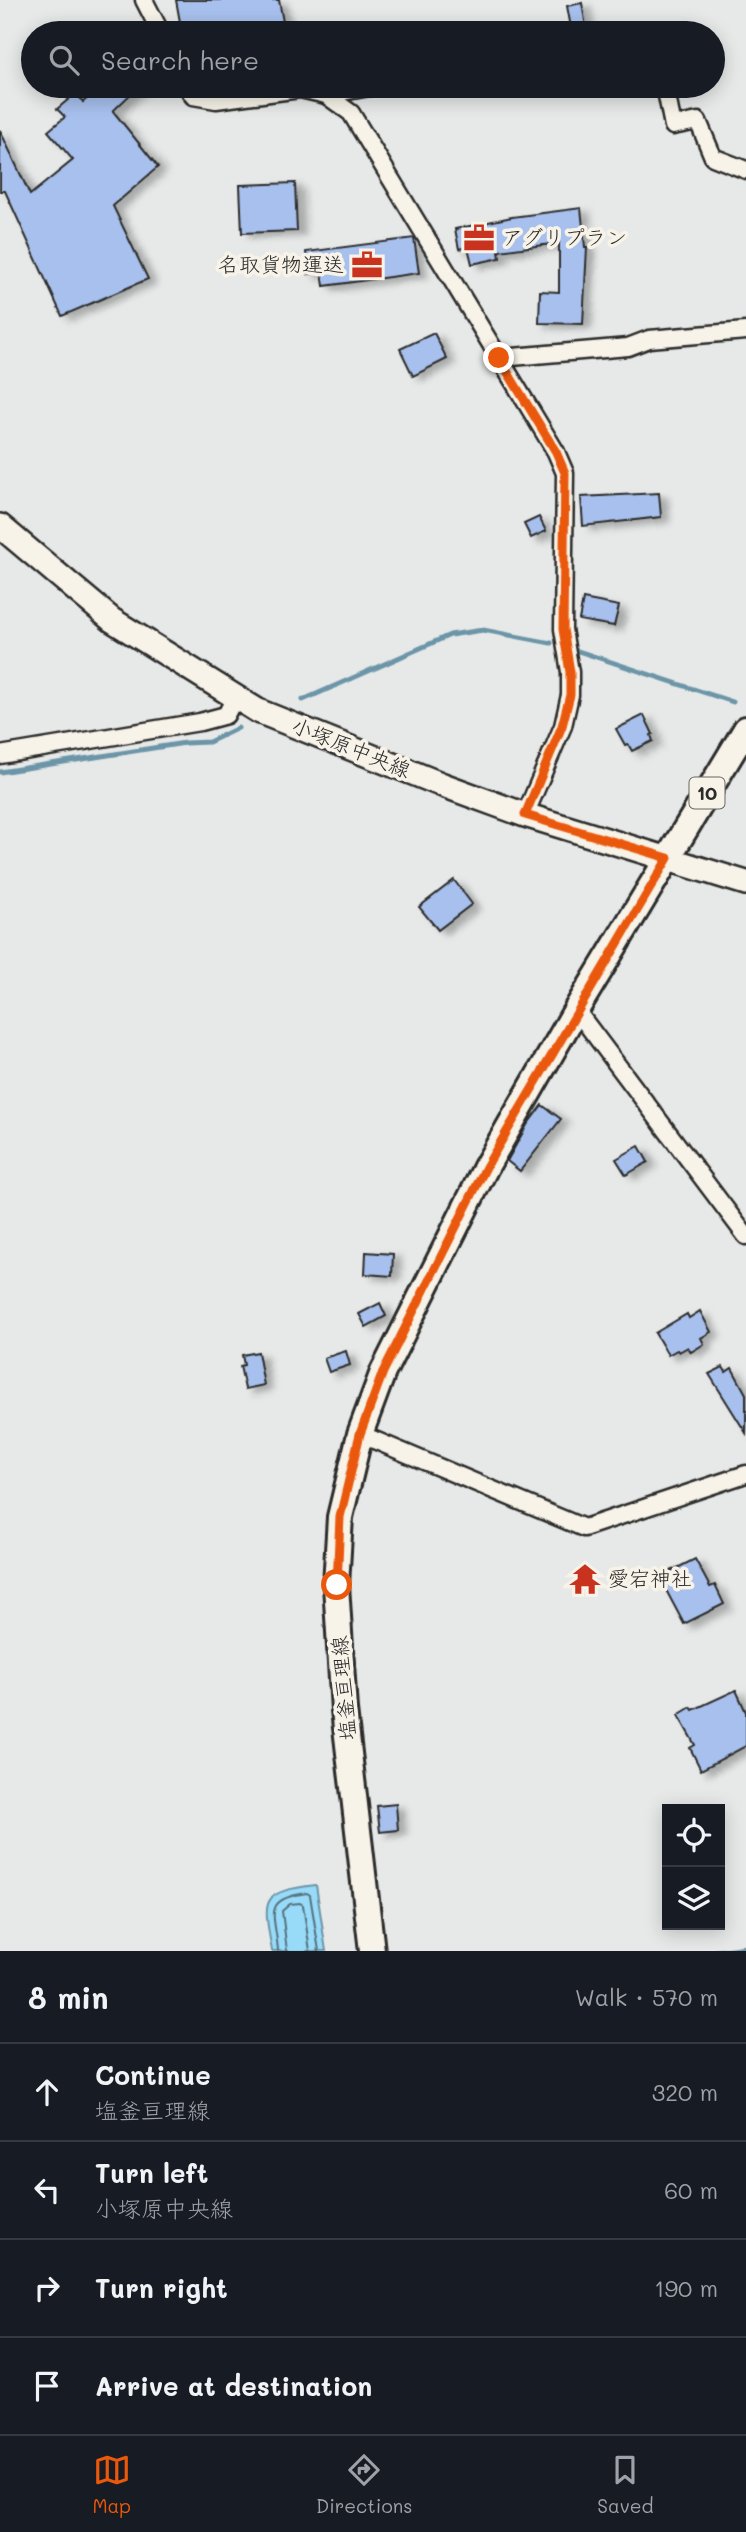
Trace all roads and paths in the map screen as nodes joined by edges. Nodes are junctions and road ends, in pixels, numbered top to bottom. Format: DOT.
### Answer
graph roads {
  1 [pos="144,0"];
  2 [pos="155,21"];
  3 [pos="204,98"];
  4 [pos="231,98"];
  5 [pos="331,98"];
  6 [pos="667,98"];
  7 [pos="746,170"];
  8 [pos="746,331"];
  9 [pos="499,358"];
  10 [pos="0,526"];
  11 [pos="235,697"];
  12 [pos="746,729"];
  13 [pos="0,755"];
  14 [pos="525,815"];
  15 [pos="668,858"];
  16 [pos="746,883"];
  17 [pos="576,1010"];
  18 [pos="746,1236"];
  19 [pos="360,1434"];
  20 [pos="746,1474"];
  21 [pos="372,1951"];
  1 -- 2 [label="street"];
  3 -- 4 [label="street"];
  5 -- 9 [label="street"];
  6 -- 7 [label="street"];
  8 -- 9 [label="street"];
  9 -- 14 [label="street"];
  10 -- 11 [label="street, 小塚原中央線"];
  11 -- 13 [label="street"];
  11 -- 14 [label="street, 小塚原中央線"];
  12 -- 15 [label="main road, 塩釜亘理線 / 10"];
  14 -- 15 [label="street, 小塚原中央線"];
  15 -- 16 [label="street, 小塚原中央線"];
  15 -- 17 [label="main road, 塩釜亘理線 / 10"];
  17 -- 18 [label="street"];
  17 -- 19 [label="main road, 塩釜亘理線 / 10"];
  19 -- 20 [label="street"];
  19 -- 21 [label="main road, 塩釜亘理線 / 10"];
}
